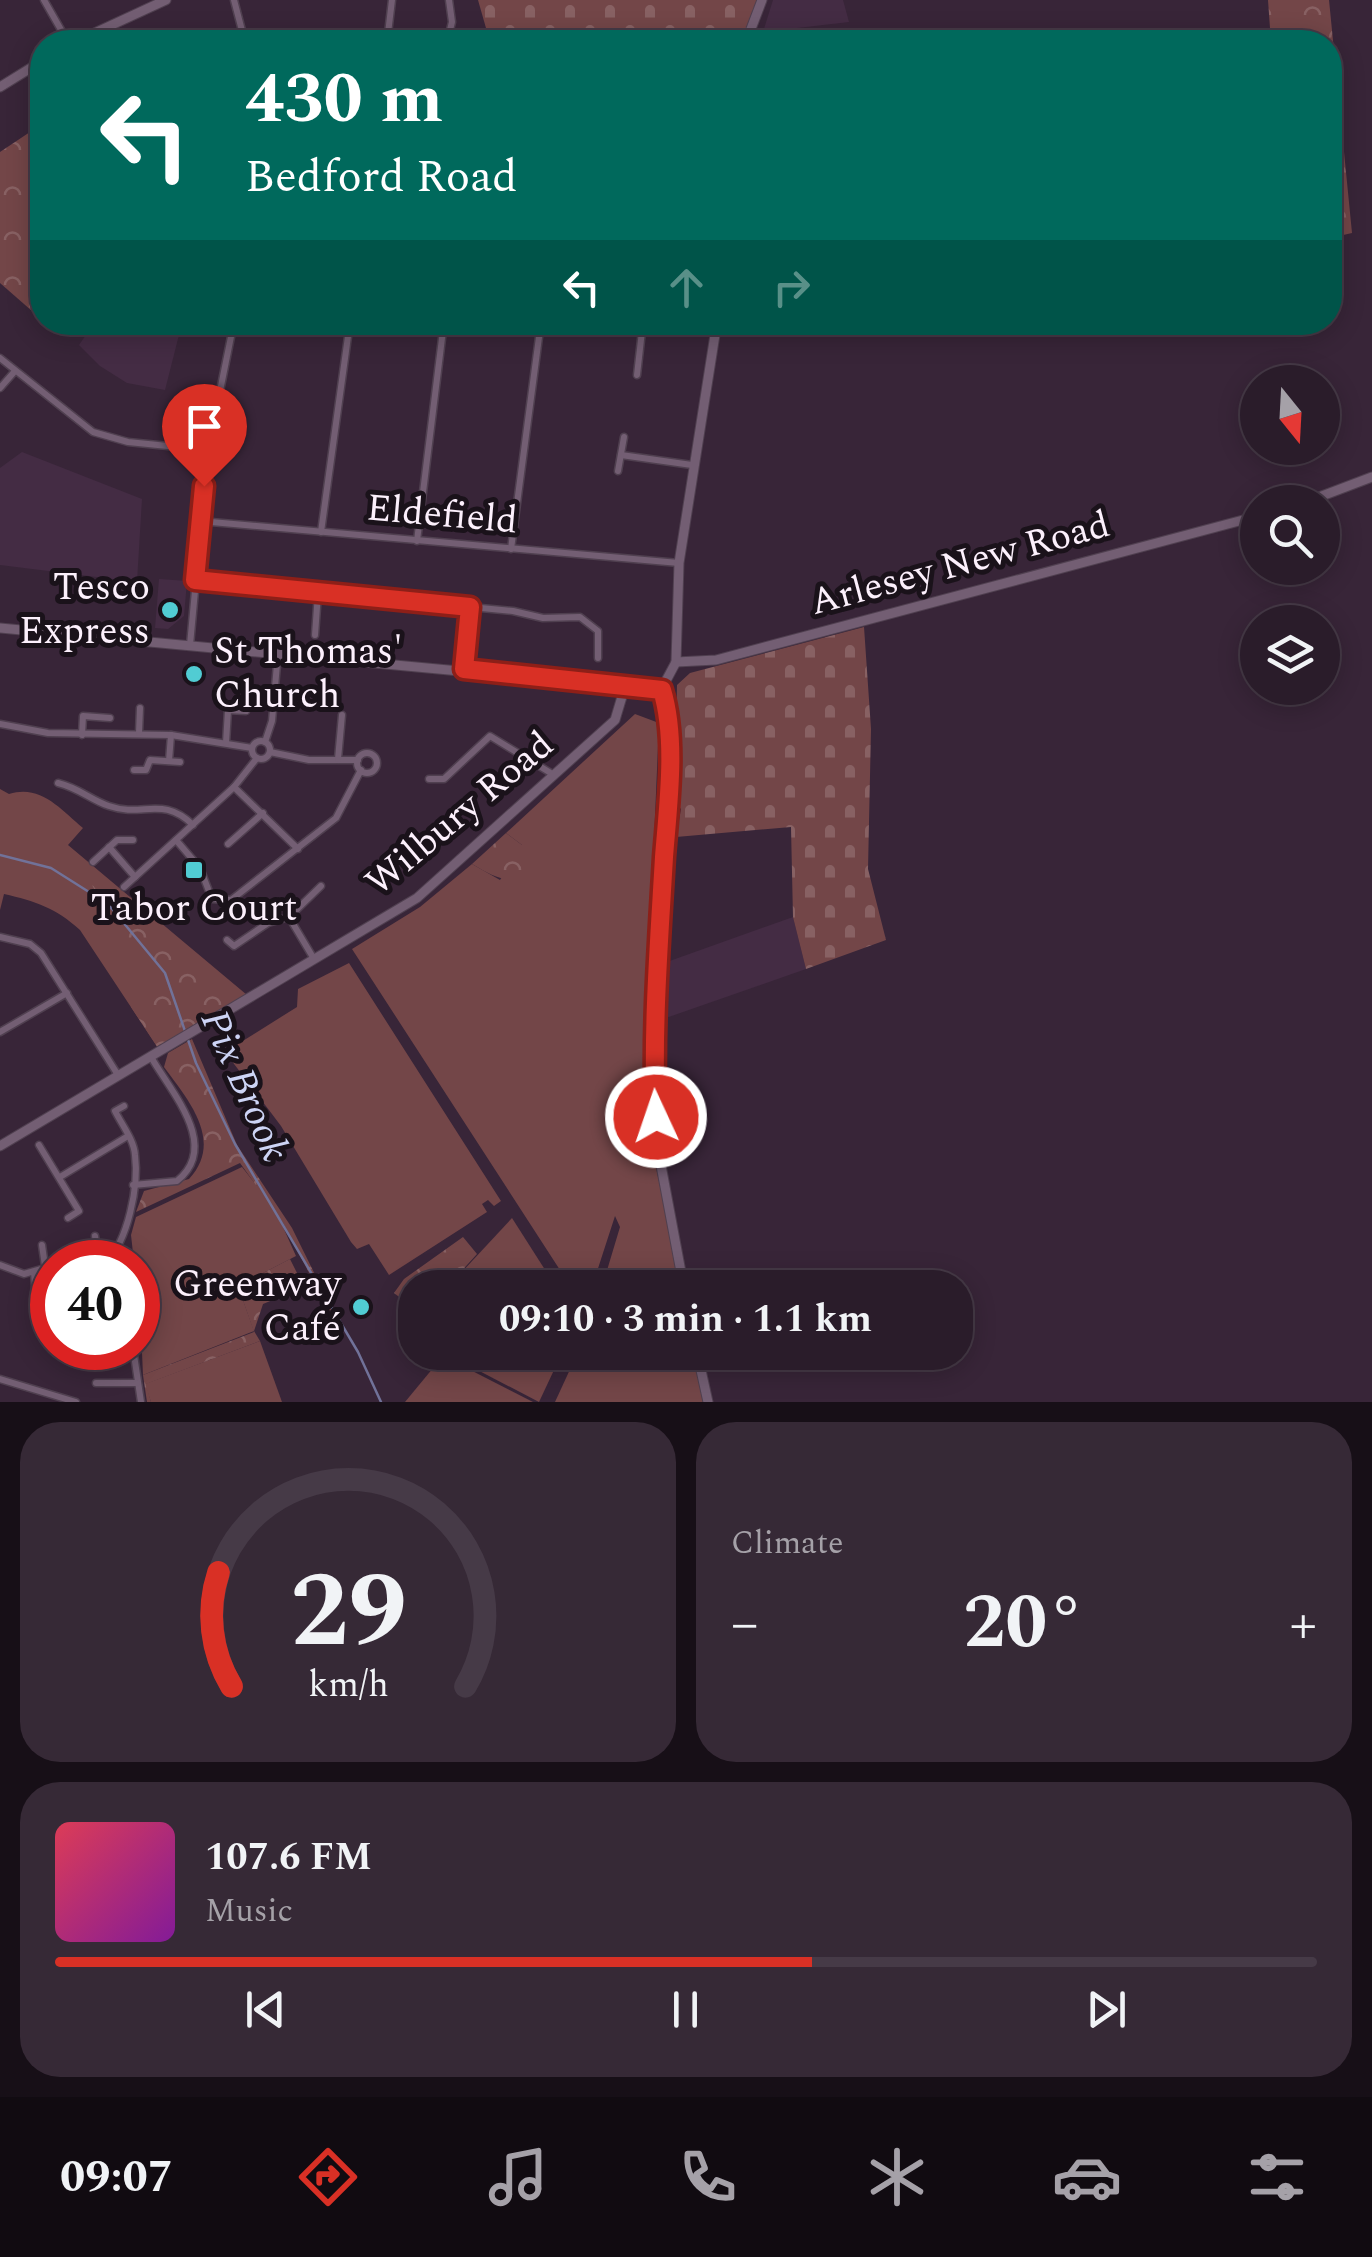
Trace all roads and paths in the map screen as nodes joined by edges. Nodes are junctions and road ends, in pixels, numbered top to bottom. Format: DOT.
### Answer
graph roads {
  1 [pos="44,0"];
  2 [pos="166,0"];
  3 [pos="234,0"];
  4 [pos="392,0"];
  5 [pos="449,0"];
  6 [pos="762,0"];
  7 [pos="63,30"];
  8 [pos="110,30"];
  9 [pos="242,30"];
  10 [pos="388,30"];
  11 [pos="450,30"];
  12 [pos="751,30"];
  13 [pos="30,68"];
  14 [pos="0,87"];
  15 [pos="231,335"];
  16 [pos="348,335"];
  17 [pos="442,335"];
  18 [pos="539,335"];
  19 [pos="642,335"];
  20 [pos="715,335"];
  21 [pos="0,358"];
  22 [pos="15,371"];
  23 [pos="637,375"];
  24 [pos="0,388"];
  25 [pos="624,437"];
  26 [pos="208,450"];
  27 [pos="621,455"];
  28 [pos="692,466"];
  29 [pos="618,471"];
  30 [pos="1372,477"];
  31 [pos="1340,489"];
  32 [pos="1240,521"];
  33 [pos="200,522"];
  34 [pos="322,532"];
  35 [pos="416,540"];
  36 [pos="512,549"];
  37 [pos="679,563"];
  38 [pos="195,580"];
  39 [pos="318,593"];
  40 [pos="470,607"];
  41 [pos="0,628"];
  42 [pos="315,636"];
  43 [pos="190,646"];
  44 [pos="278,652"];
  45 [pos="598,658"];
  46 [pos="676,662"];
  47 [pos="464,669"];
  48 [pos="624,690"];
  49 [pos="662,690"];
  50 [pos="140,708"];
  51 [pos="246,712"];
  52 [pos="342,715"];
  53 [pos="110,718"];
  54 [pos="0,724"];
  55 [pos="138,733"];
  56 [pos="82,735"];
  57 [pos="171,735"];
  58 [pos="265,742"];
  59 [pos="226,743"];
  60 [pos="252,748"];
  61 [pos="270,752"];
  62 [pos="257,758"];
  63 [pos="338,759"];
  64 [pos="358,760"];
  65 [pos="169,761"];
  66 [pos="180,762"];
  67 [pos="134,770"];
  68 [pos="361,770"];
  69 [pos="554,775"];
  70 [pos="428,779"];
  71 [pos="58,783"];
  72 [pos="234,787"];
  73 [pos="263,813"];
  74 [pos="193,824"];
  75 [pos="133,840"];
  76 [pos="176,840"];
  77 [pos="228,844"];
  78 [pos="110,847"];
  79 [pos="298,849"];
  80 [pos="93,862"];
  81 [pos="135,877"];
  82 [pos="321,886"];
  83 [pos="124,887"];
  84 [pos="289,917"];
  85 [pos="0,937"];
  86 [pos="227,940"];
  87 [pos="315,961"];
  88 [pos="66,993"];
  89 [pos="0,1032"];
  90 [pos="151,1057"];
  91 [pos="119,1076"];
  92 [pos="124,1106"];
  93 [pos="128,1136"];
  94 [pos="39,1145"];
  95 [pos="0,1146"];
  96 [pos="60,1178"];
  97 [pos="133,1185"];
  98 [pos="68,1218"];
  99 [pos="95,1236"];
  100 [pos="96,1240"];
  101 [pos="120,1240"];
  102 [pos="0,1265"];
  103 [pos="681,1270"];
  104 [pos="30,1273"];
  105 [pos="136,1370"];
  106 [pos="701,1370"];
  107 [pos="0,1379"];
  108 [pos="96,1383"];
  109 [pos="137,1383"];
  110 [pos="76,1402"];
  111 [pos="141,1402"];
  112 [pos="708,1402"];
  1 -- 7 [label="street"];
  2 -- 8 [label="street"];
  3 -- 9 [label="street"];
  4 -- 10 [label="street"];
  5 -- 11 [label="street"];
  6 -- 12 [label="street"];
  13 -- 14 [label="street"];
  15 -- 26 [label="street"];
  16 -- 34 [label="street"];
  17 -- 35 [label="street"];
  18 -- 36 [label="street"];
  19 -- 23 [label="street"];
  20 -- 28 [label="street"];
  21 -- 22 [label="street"];
  22 -- 24 [label="street"];
  22 -- 26 [label="street"];
  25 -- 27 [label="street"];
  26 -- 33 [label="street"];
  27 -- 28 [label="street"];
  27 -- 29 [label="street"];
  28 -- 37 [label="street"];
  30 -- 31 [label="street"];
  32 -- 46 [label="street, Arlesey New Road"];
  33 -- 34 [label="street, Eldefield"];
  33 -- 38 [label="street"];
  34 -- 35 [label="street, Eldefield"];
  35 -- 36 [label="street, Eldefield"];
  36 -- 37 [label="street, Eldefield"];
  37 -- 46 [label="street"];
  38 -- 39 [label="street"];
  38 -- 43 [label="street"];
  39 -- 40 [label="street"];
  39 -- 42 [label="street"];
  40 -- 45 [label="street"];
  40 -- 47 [label="street"];
  41 -- 43 [label="street"];
  43 -- 44 [label="street"];
  44 -- 47 [label="street"];
  44 -- 58 [label="street"];
  46 -- 49 [label="street"];
  47 -- 48 [label="street"];
  48 -- 49 [label="street"];
  48 -- 69 [label="street, Wilbury Road"];
  49 -- 103 [label="street"];
  50 -- 55 [label="street"];
  51 -- 59 [label="street"];
  52 -- 63 [label="street"];
  53 -- 56 [label="street"];
  54 -- 56 [label="street"];
  55 -- 56 [label="street"];
  55 -- 57 [label="street"];
  57 -- 59 [label="street"];
  57 -- 65 [label="street"];
  58 -- 60 [label="street"];
  58 -- 61 [label="street"];
  59 -- 60 [label="street"];
  60 -- 62 [label="street"];
  61 -- 62 [label="street"];
  61 -- 63 [label="street"];
  62 -- 72 [label="street"];
  63 -- 64 [label="street"];
  64 -- 68 [label="street"];
  64 -- 68 [label="street"];
  65 -- 66 [label="street"];
  65 -- 67 [label="street"];
  68 -- 79 [label="street"];
  69 -- 70 [label="street"];
  69 -- 87 [label="street, Wilbury Road"];
  71 -- 74 [label="street"];
  72 -- 73 [label="street"];
  72 -- 74 [label="street"];
  73 -- 77 [label="street"];
  73 -- 79 [label="street"];
  74 -- 76 [label="street"];
  75 -- 78 [label="street"];
  76 -- 79 [label="street"];
  76 -- 81 [label="street"];
  78 -- 80 [label="street"];
  78 -- 81 [label="street"];
  81 -- 83 [label="street"];
  82 -- 84 [label="street"];
  84 -- 86 [label="street"];
  84 -- 87 [label="street"];
  85 -- 88 [label="street"];
  87 -- 90 [label="street, Wilbury Road"];
  88 -- 89 [label="street"];
  88 -- 91 [label="street"];
  90 -- 91 [label="street, Wilbury Road"];
  90 -- 97 [label="street"];
  91 -- 95 [label="street, Wilbury Road"];
  92 -- 93 [label="street"];
  93 -- 96 [label="street"];
  93 -- 97 [label="street"];
  94 -- 96 [label="street"];
  96 -- 98 [label="street"];
  97 -- 101 [label="street"];
  99 -- 100 [label="street"];
  102 -- 104 [label="street"];
  105 -- 109 [label="street"];
  106 -- 112 [label="street"];
  107 -- 110 [label="street"];
  108 -- 109 [label="street"];
  109 -- 111 [label="street"];
}
